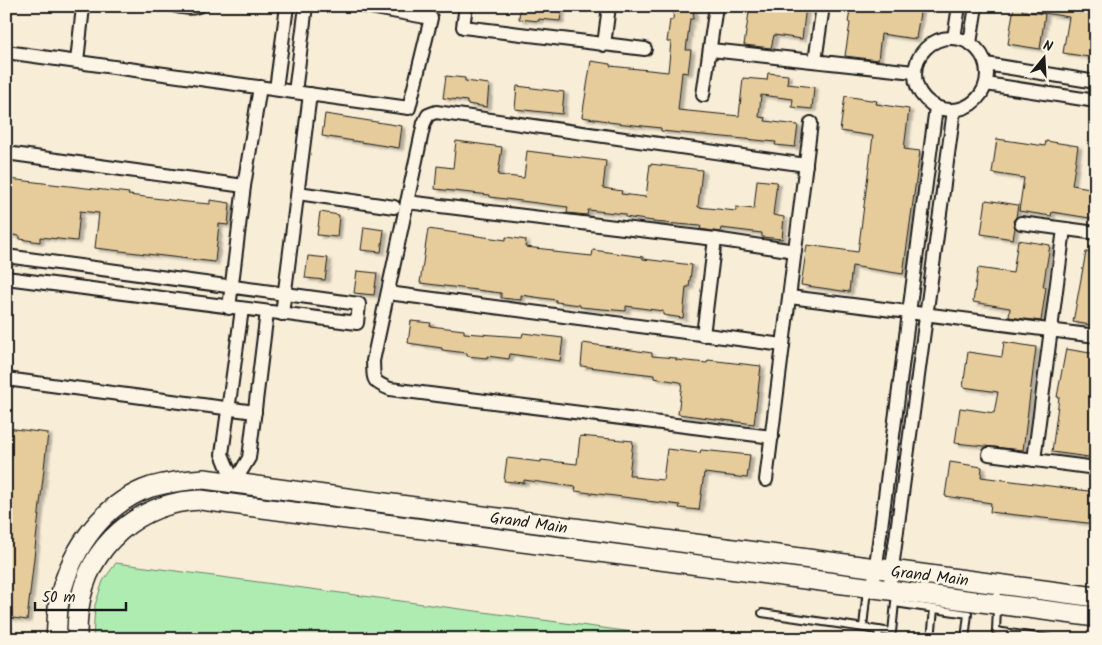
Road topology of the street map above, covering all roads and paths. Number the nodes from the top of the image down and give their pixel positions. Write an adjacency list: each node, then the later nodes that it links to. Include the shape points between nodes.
1 (164, 6): 2 (lane, via 187,12)
2 (204, 6)
3 (287, 6): 26 (street)
4 (306, 6): 27 (street)
5 (364, 6): 28 (street, via 431,18 409,108)
6 (466, 6): 15 (street, via 463,27)
7 (609, 6): 15 (street)
8 (716, 6): 17 (street)
9 (823, 6): 20 (street)
10 (959, 6): 13 (street)
11 (976, 6): 14 (street)
12 (83, 7): 19 (street)
13 (954, 38): 14 (street); 22 (street, via 943,38 925,48 918,57)
14 (970, 43): 21 (street, via 977,48)
15 (604, 45): 16 (street)
16 (645, 49)
17 (711, 50): 20 (street); 29 (street)
18 (6, 52): 19 (street)
19 (76, 61): 25 (street)
20 (815, 61): 22 (street)
21 (986, 64): 23 (street); 24 (street)
22 (914, 72): 31 (street, via 918,91)
23 (1096, 82)
24 (986, 84): 30 (street); 32 (street, via 974,102)
25 (260, 87): 26 (street); 36 (street)
26 (276, 89): 27 (street)
27 (295, 92): 28 (street)
28 (310, 94): 37 (street)
29 (703, 95)
30 (1096, 101)
31 (936, 107): 32 (street); 53 (street)
32 (954, 110): 55 (street)
33 (811, 123): 35 (street)
34 (6, 153): 36 (street)
35 (806, 165): 38 (street, via 436,112 428,115 424,123); 44 (street)
36 (244, 186): 47 (street)
37 (298, 193): 39 (street); 49 (street)
38 (407, 202): 43 (street); 48 (street)
39 (394, 207)
40 (1021, 223): 41 (street)
41 (1064, 229): 42 (street); 56 (street)
42 (1096, 233)
43 (715, 239): 44 (street); 57 (street)
44 (795, 251): 50 (street)
45 (6, 256): 47 (street)
46 (6, 278): 51 (street)
47 (232, 287): 49 (street); 51 (street)
48 (388, 293): 57 (street); 63 (street, via 373,361 374,379 390,389)
49 (285, 294): 54 (street); 54 (street, via 359,304 357,323)
50 (790, 297): 53 (street); 59 (street)
51 (235, 308): 52 (street); 61 (street)
52 (267, 312): 54 (street); 62 (street)
53 (910, 313): 55 (street); 70 (street)
54 (282, 314)
55 (927, 316): 56 (street); 71 (street)
56 (1051, 330): 58 (street); 65 (street)
57 (704, 335): 59 (street)
58 (1096, 336)
59 (783, 345): 63 (street)
60 (6, 379): 61 (street)
61 (229, 408): 62 (street); 68 (street, via 222,454)
62 (254, 412): 68 (street, via 249,458)
63 (772, 437): 67 (street)
64 (989, 454): 65 (street)
65 (1034, 460): 66 (street)
66 (1096, 468)
67 (766, 480)
68 (234, 483): 69 (street); 72 (street, Grand Main); 82 (street, Grand Main, via 204,479 176,481 129,497 111,510 96,525 72,562 58,608)
69 (231, 504): 74 (street, Grand Main); 83 (street, Grand Main, via 184,501 165,505 127,525 93,567 79,607)
70 (884, 504): 71 (street); 72 (street)
71 (901, 506): 72 (street)
72 (884, 569): 73 (street, Grand Main); 74 (street)
73 (998, 584): 75 (street, Grand Main); 76 (lane)
74 (884, 592): 76 (street, Grand Main); 77 (lane); 80 (lane); 81 (lane, via 892,632)
75 (1096, 597)
76 (997, 604): 79 (street, Grand Main); 87 (lane, via 996,632)
77 (934, 609): 85 (lane); 86 (lane, via 968,614)
78 (762, 613): 80 (lane)
79 (1096, 617)
80 (863, 628): 81 (lane)
81 (880, 630): 84 (lane)
82 (56, 639)
83 (77, 639)
84 (878, 639)
85 (931, 639)
86 (966, 639)
87 (1050, 639)

